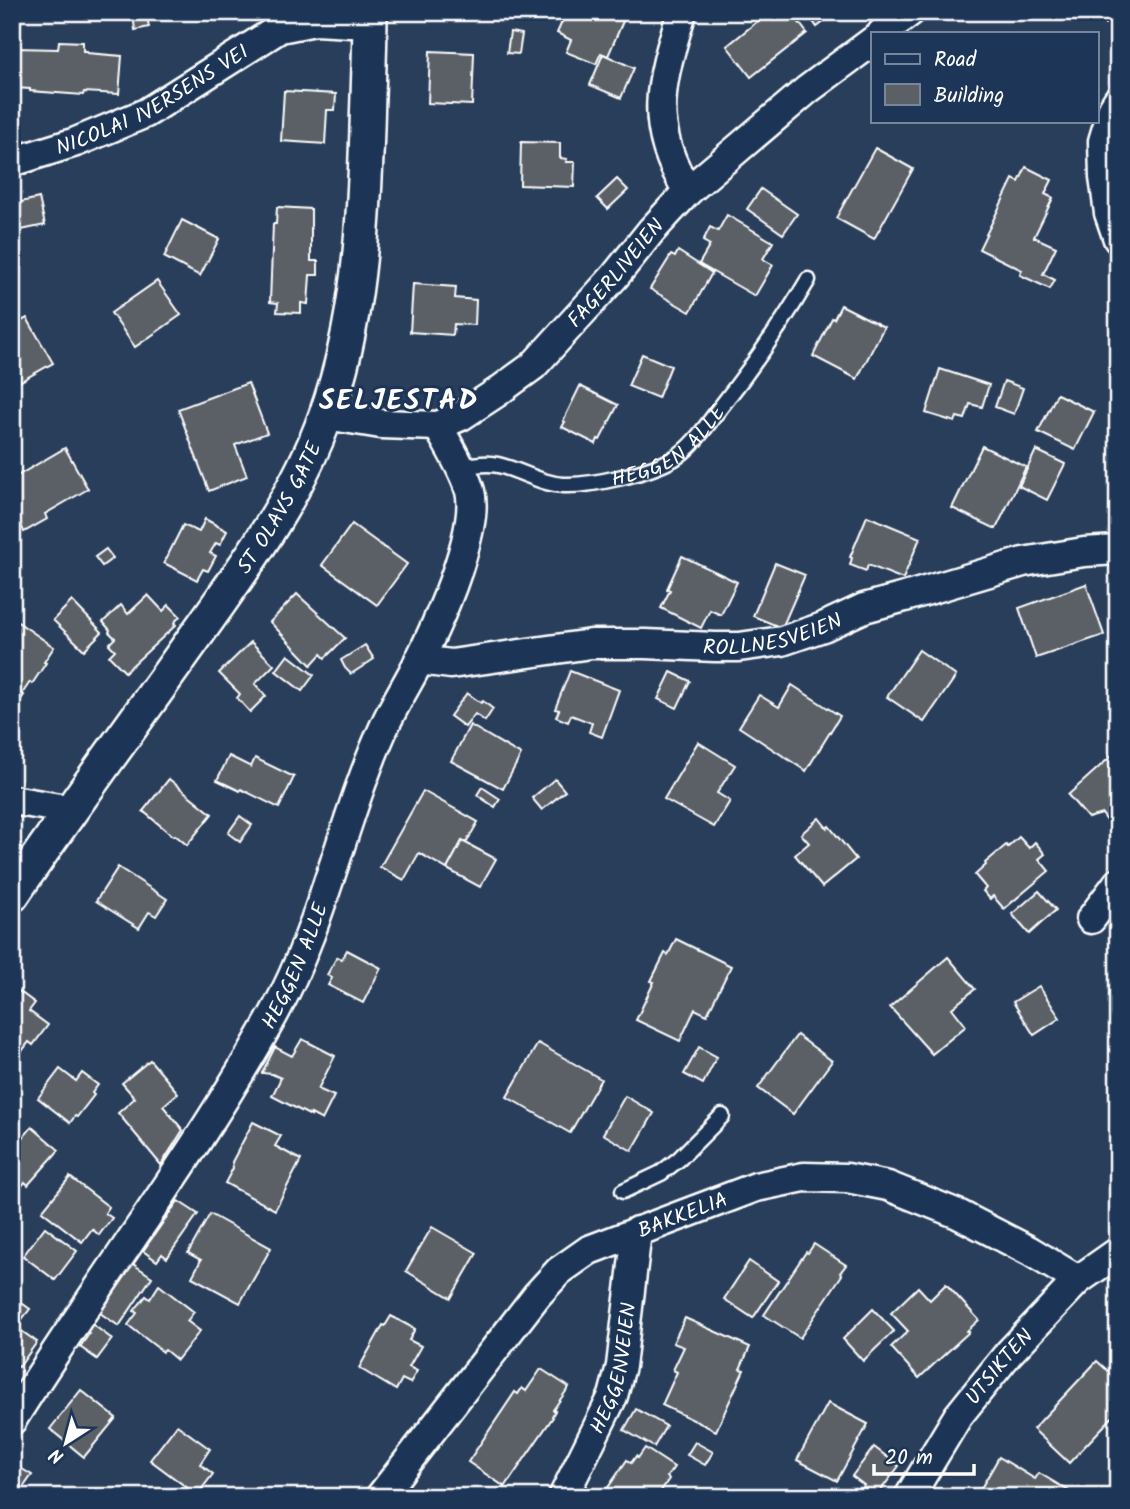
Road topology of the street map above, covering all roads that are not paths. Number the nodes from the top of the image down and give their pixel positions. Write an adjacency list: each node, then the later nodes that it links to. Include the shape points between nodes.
1 (682, 12): 9 (street, via 663,78 661,122 667,151)
2 (910, 12): 5 (street)
3 (370, 18): 4 (street, NICOLAI IVERSENS VEI); 12 (street, ST OLAVS GATE, via 360,256 353,311)
4 (270, 20): 8 (street, NICOLAI IVERSENS VEI, via 146,113)
5 (883, 32)
6 (871, 42): 9 (street, FAGERLIVEIEN)
7 (1118, 100): 10 (street, via 1103,141 1109,213)
8 (12, 162)
9 (688, 191): 13 (street, FAGERLIVEIEN, via 533,366 461,416)
10 (1118, 239)
11 (808, 280): 14 (lane, HEGGEN ALLE, via 746,375 698,436 673,458 612,480 577,485 546,482 496,464)
12 (326, 415): 13 (street, FAGERLIVEIEN, via 381,424); 18 (street, ST OLAVS GATE, via 293,489 248,563)
13 (438, 426): 14 (street, HEGGEN ALLE)
14 (461, 467): 16 (street, HEGGEN ALLE, via 471,494 471,523 459,570)
15 (1118, 550): 16 (street, ROLLNESVEIEN, via 1023,562 864,608 782,641 727,647 591,644 451,664)
16 (419, 660): 27 (street, HEGGEN ALLE, via 385,725 305,945 275,1012 163,1194)
17 (12, 800): 18 (street)
18 (71, 810): 20 (street, ST OLAVS GATE)
19 (1118, 883): 21 (street)
20 (12, 895)
21 (1091, 919)
22 (722, 1116): 23 (lane, via 661,1173)
23 (623, 1191)
24 (636, 1231): 26 (street, BAKKELIA, via 756,1186 804,1177 847,1178 888,1186 958,1214); 28 (street, BAKKELIA, via 589,1250 559,1272); 29 (street, HEGGENVEIEN, via 616,1386)
25 (1118, 1252): 26 (street)
26 (1078, 1280): 30 (street, UTSIKTEN, via 1008,1354 958,1416)
27 (12, 1420)
28 (380, 1497)
29 (563, 1497)
30 (909, 1497)

